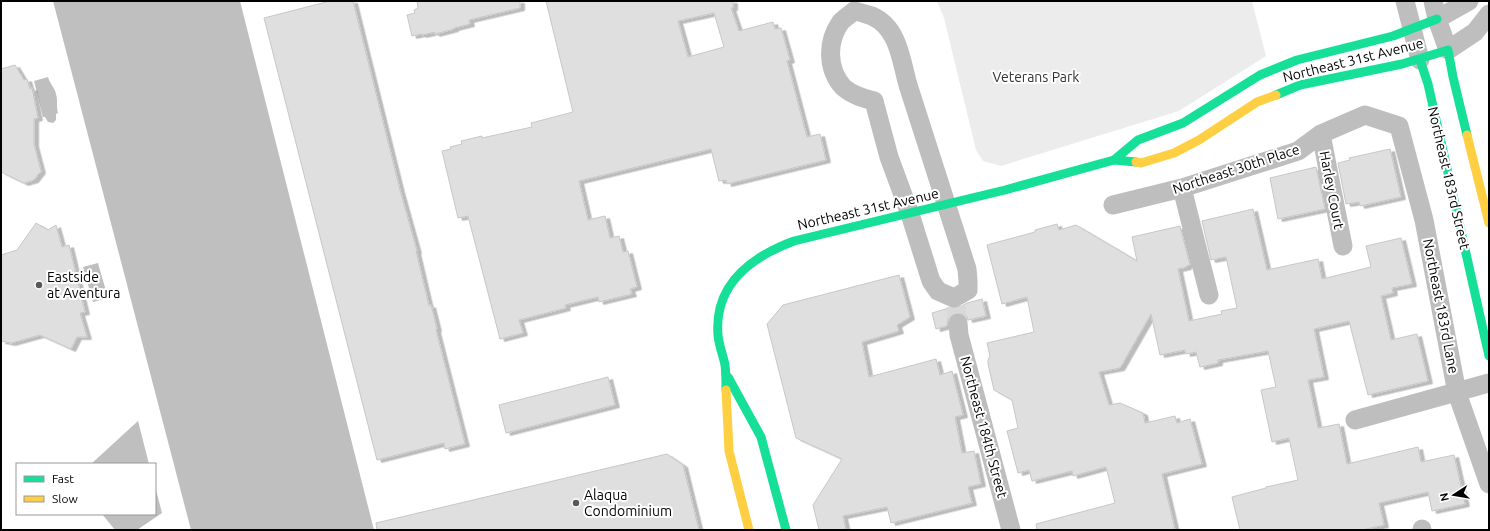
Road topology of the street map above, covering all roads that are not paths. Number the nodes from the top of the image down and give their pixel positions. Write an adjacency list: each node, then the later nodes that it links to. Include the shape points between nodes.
1 (1405, 1): 7 (street, Northeast 183rd Street)
2 (1433, 1): 6 (street, Northeast 183rd Street)
3 (1469, 1): 6 (street)
4 (853, 6): 14 (street, via 889,29 899,47 908,85); 16 (street, via 832,38 830,55 834,72 843,86 858,96 874,101 889,158)
5 (1489, 14): 8 (street, via 1475,32)
6 (1437, 19): 7 (street, Northeast 31st Avenue); 8 (street, Northeast 183rd Street)
7 (1413, 29): 9 (street, Northeast 183rd Street); 12 (street, Northeast 31st Avenue, via 1297,60 1260,76 1183,123 1138,140)
8 (1448, 50): 9 (street, Northeast 31st Avenue); 17 (street, Northeast 183rd Street)
9 (1420, 60): 12 (street, Northeast 31st Avenue, via 1300,85 1256,102 1199,140 1174,153 1141,163); 21 (street, Northeast 183rd Street, via 1428,84)
10 (1399, 126): 11 (street, Northeast 30th Place, via 1365,115); 24 (street, Northeast 183rd Lane, via 1424,220)
11 (1321, 134): 13 (street, Northeast 30th Place, via 1298,151); 18 (street, Harley Court)
12 (1114, 160): 14 (street, Northeast 31st Avenue)
13 (1182, 188): 15 (street, Northeast 30th Place); 19 (street)
14 (946, 205): 16 (street, Northeast 31st Avenue); 20 (street, via 967,269 968,290)
15 (1113, 205)
16 (910, 214): 20 (street, via 931,280); 22 (street, Northeast 31st Avenue, via 794,241 763,253 746,265 728,290 717,322)
17 (1489, 223)
18 (1343, 246)
19 (1209, 295)
20 (956, 309): 29 (street, Northeast 184th Street, via 959,335)
21 (1489, 356)
22 (726, 373): 27 (street, via 728,449); 28 (street, via 761,437)
23 (1489, 384): 24 (street)
24 (1458, 392): 25 (street); 26 (street, Northeast 183rd Lane)
25 (1354, 420)
26 (1489, 484)
27 (749, 530)
28 (786, 530)
29 (1011, 530)

